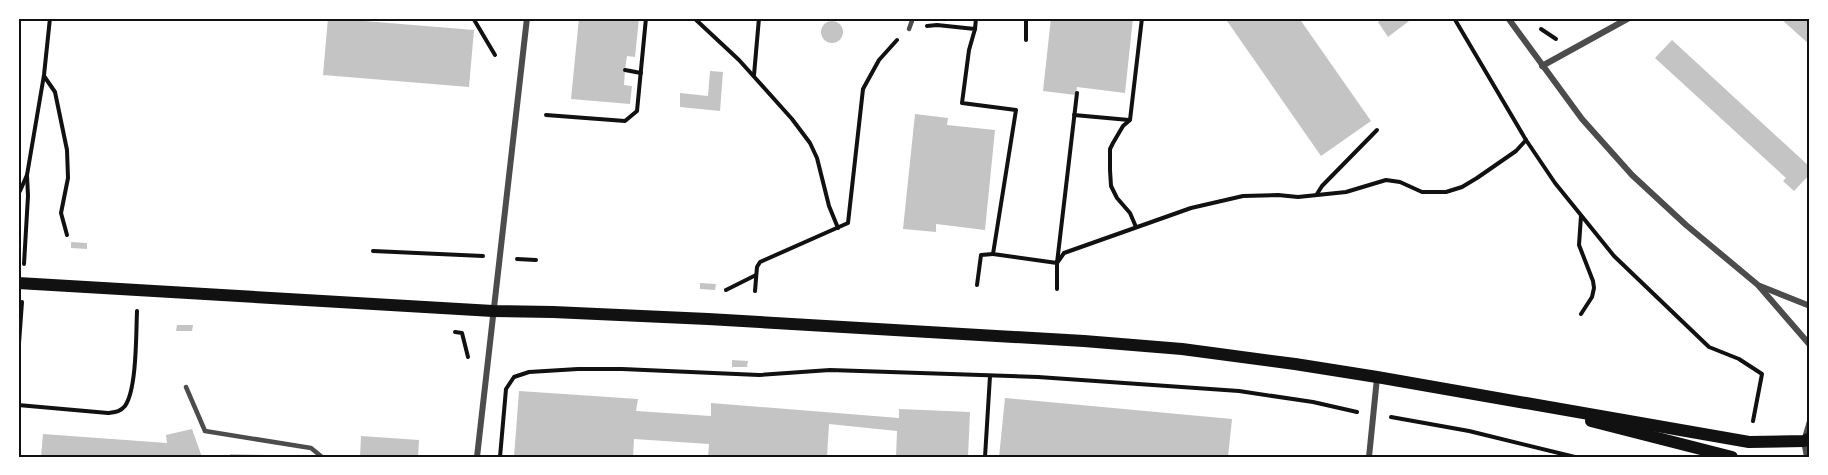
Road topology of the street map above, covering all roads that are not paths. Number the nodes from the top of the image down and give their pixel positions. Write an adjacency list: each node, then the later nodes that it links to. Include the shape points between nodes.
1 (527, 18): 10 (street)
2 (913, 18): 5 (lane)
3 (1508, 18): 6 (street)
4 (1629, 18): 6 (street)
5 (909, 29)
6 (1542, 66): 8 (street, via 1632,175)
7 (18, 283): 10 (main road)
8 (1758, 285): 9 (street); 11 (street)
9 (1810, 306)
10 (493, 311): 12 (main road, via 1084,341 1295,363); 18 (street)
11 (1810, 345)
12 (1377, 377): 14 (main road); 19 (street)
13 (186, 387): 17 (lane, via 205,431 311,448)
14 (1494, 396): 16 (main road, via 1749,442); 20 (main road)
15 (1810, 421): 16 (street)
16 (1807, 439): 21 (street)
17 (322, 457)
18 (477, 457)
19 (1369, 457)
20 (1732, 457)
21 (1807, 457)

